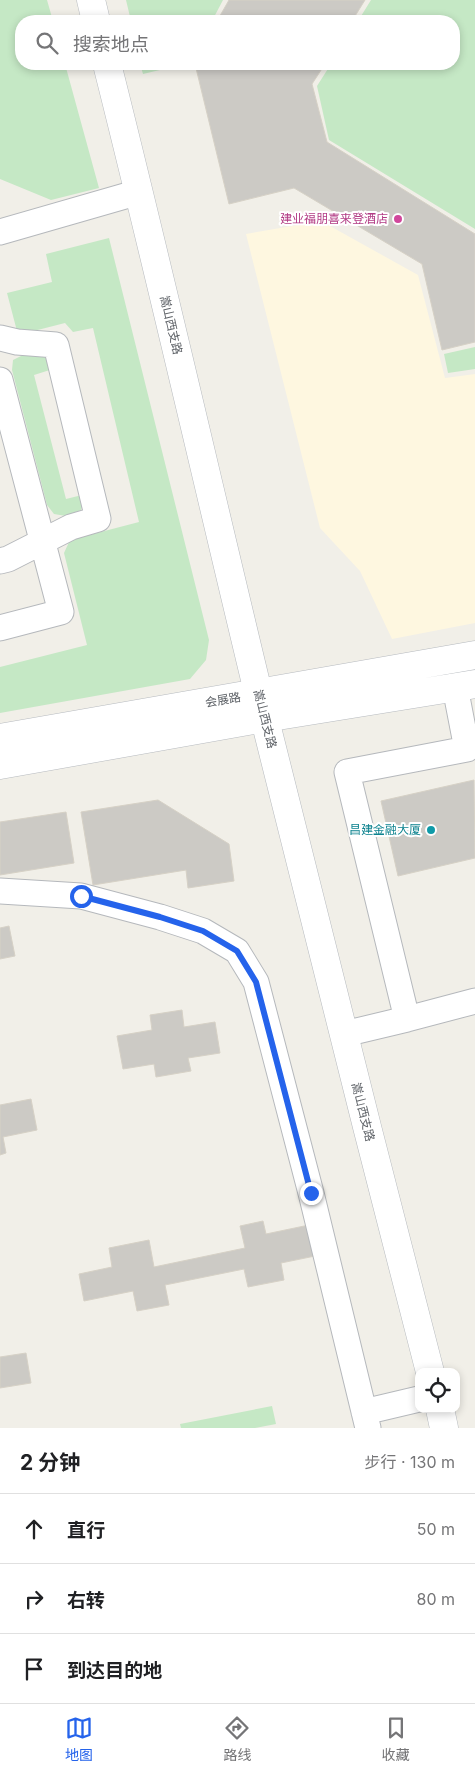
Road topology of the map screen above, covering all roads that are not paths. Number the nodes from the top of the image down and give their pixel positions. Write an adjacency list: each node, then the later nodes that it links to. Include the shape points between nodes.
1 (91, 0): 2 (main road)
2 (95, 15)
3 (108, 70): 4 (main road, 嵩山西支路)
4 (139, 192): 5 (street); 13 (main road, 嵩山西支路)
5 (0, 232)
6 (0, 338): 8 (street, via 56,345 98,519 71,526)
7 (0, 380): 8 (street)
8 (43, 541): 9 (street); 10 (street, via 61,612)
9 (0, 561)
10 (0, 628)
11 (475, 655): 13 (main road, 会展路)
12 (465, 686): 13 (main road, 会展路); 18 (street, via 467,749 347,772)
13 (262, 706): 14 (main road, 会展路); 15 (main road, 会展路); 19 (main road, 嵩山西支路)
14 (0, 738)
15 (0, 765)
16 (0, 891): 23 (street, via 81,896 203,931 237,951 256,982)
17 (475, 1001): 18 (street)
18 (407, 1019): 19 (street)
19 (344, 1034): 20 (main road, 嵩山西支路)
20 (429, 1368)
21 (415, 1401): 23 (street)
22 (441, 1413): 24 (main road)
23 (366, 1420)
24 (444, 1428)

